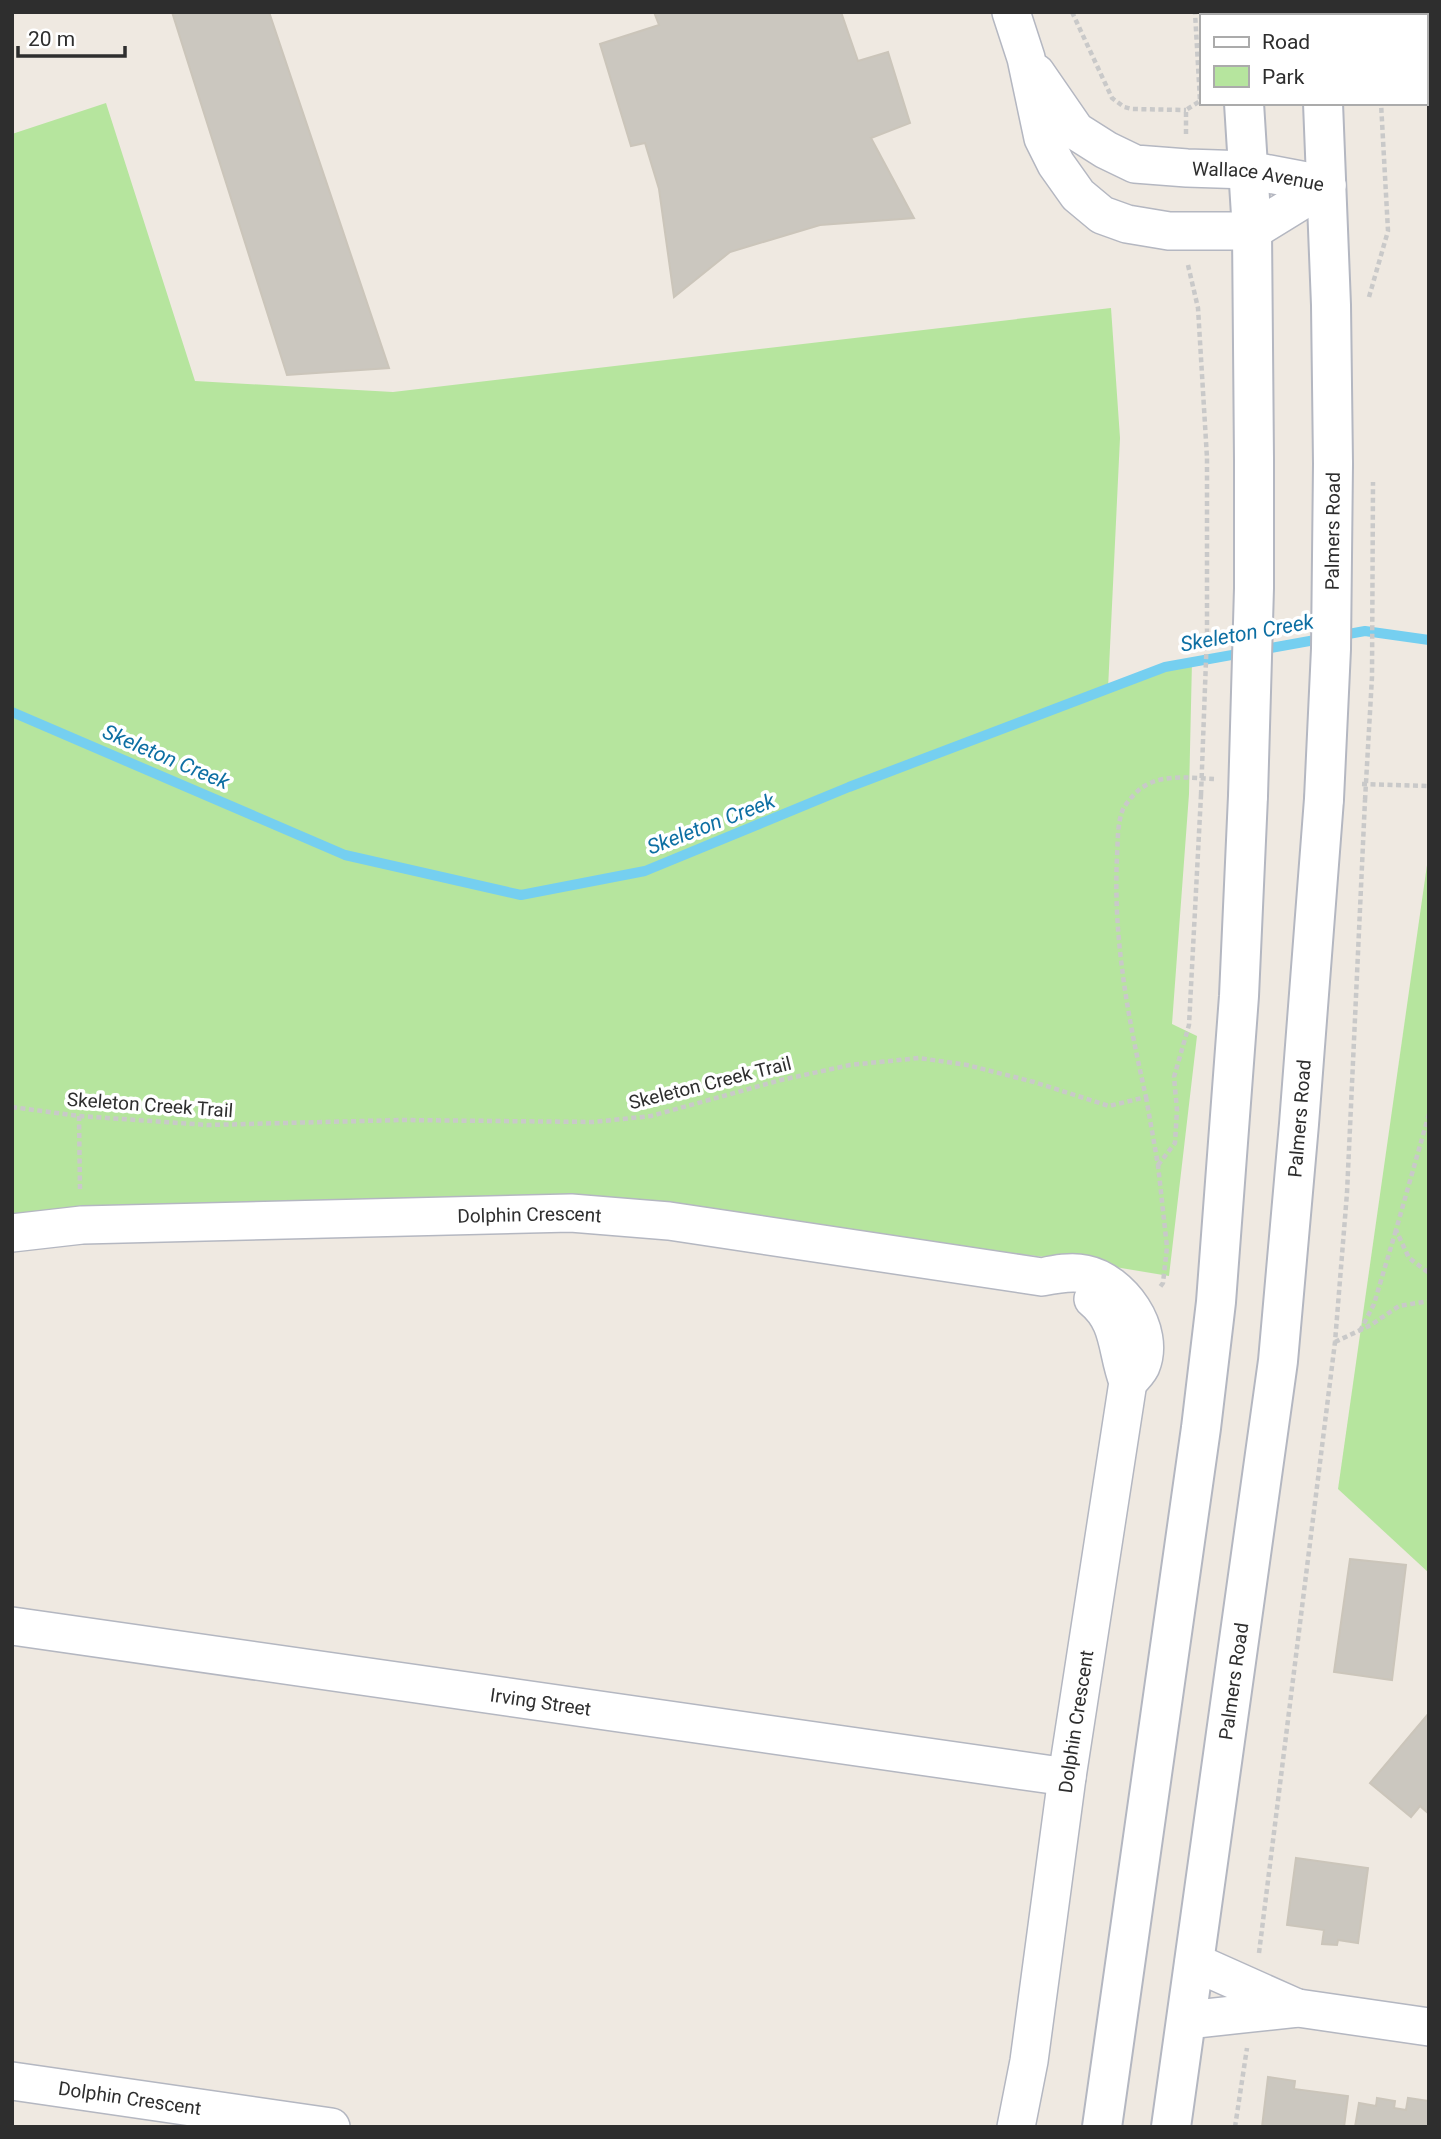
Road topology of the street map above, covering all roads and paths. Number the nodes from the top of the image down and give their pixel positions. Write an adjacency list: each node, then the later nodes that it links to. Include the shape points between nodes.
1 (1011, 12): 3 (street, Wallace Avenue)
2 (1072, 12): 7 (path, via 1112,98 1132,109)
3 (1026, 58): 8 (street, Wallace Avenue, via 1076,131 1106,150 1135,164); 10 (street, Wallace Avenue, via 1043,138 1078,195 1102,215 1169,231)
4 (1244, 105): 8 (main road)
5 (1323, 105): 9 (main road, Palmers Road)
6 (1381, 105): 11 (path, via 1388,231)
7 (1186, 110)
8 (1248, 170): 9 (street, Wallace Avenue); 10 (main road)
9 (1327, 185): 10 (street, Wallace Avenue); 30 (main road, Palmers Road, bridge, via 1333,464 1324,799 1278,1361)
10 (1252, 231): 39 (main road, bridge, via 1254,588 1248,796 1238,1010 1215,1314)
11 (1369, 299)
12 (1207, 458): 18 (path, bridge, via 1207,633 1189,1025 1174,1077 1175,1143)
13 (1365, 800): 26 (path, via 1347,1194)
14 (1118, 839): 15 (path, via 1121,966)
15 (1146, 1097): 16 (path, Skeleton Creek Trail, via 1109,1106 1034,1082 919,1058 850,1065 651,1116 593,1122 208,1125); 18 (path)
16 (12, 1107)
17 (1429, 1114): 19 (path)
18 (1158, 1165): 24 (path, via 1167,1247 1163,1283)
19 (1396, 1230): 21 (path, via 1409,1258); 25 (path, via 1374,1304)
20 (12, 1233): 22 (street, Dolphin Crescent, via 82,1225 570,1213 669,1221)
21 (1429, 1273)
22 (1042, 1277): 24 (street, Dolphin Crescent, via 1073,1273 1099,1278 1120,1292); 27 (street, Dolphin Crescent, via 1102,1306 1114,1325)
23 (1429, 1301): 25 (path, via 1399,1306)
24 (1133, 1311): 27 (street, Dolphin Crescent, via 1144,1351 1142,1364)
25 (1360, 1331): 26 (path)
26 (1335, 1342): 31 (path)
27 (1128, 1382): 29 (street, Dolphin Crescent)
28 (12, 1626): 29 (street, Irving Street)
29 (1067, 1777): 34 (street, Dolphin Crescent)
30 (1194, 1962): 31 (street); 32 (main road, Palmers Road)
31 (1252, 2002): 32 (street); 33 (street); 41 (path)
32 (1187, 2020): 40 (main road, Palmers Road)
33 (1429, 2027)
34 (1029, 2062): 37 (street, Dolphin Crescent); 38 (street, Dolphin Crescent)
35 (12, 2081): 36 (street, Dolphin Crescent)
36 (331, 2127)
37 (1016, 2127)
38 (1037, 2127)
39 (1102, 2127)
40 (1171, 2127)
41 (1235, 2127)

